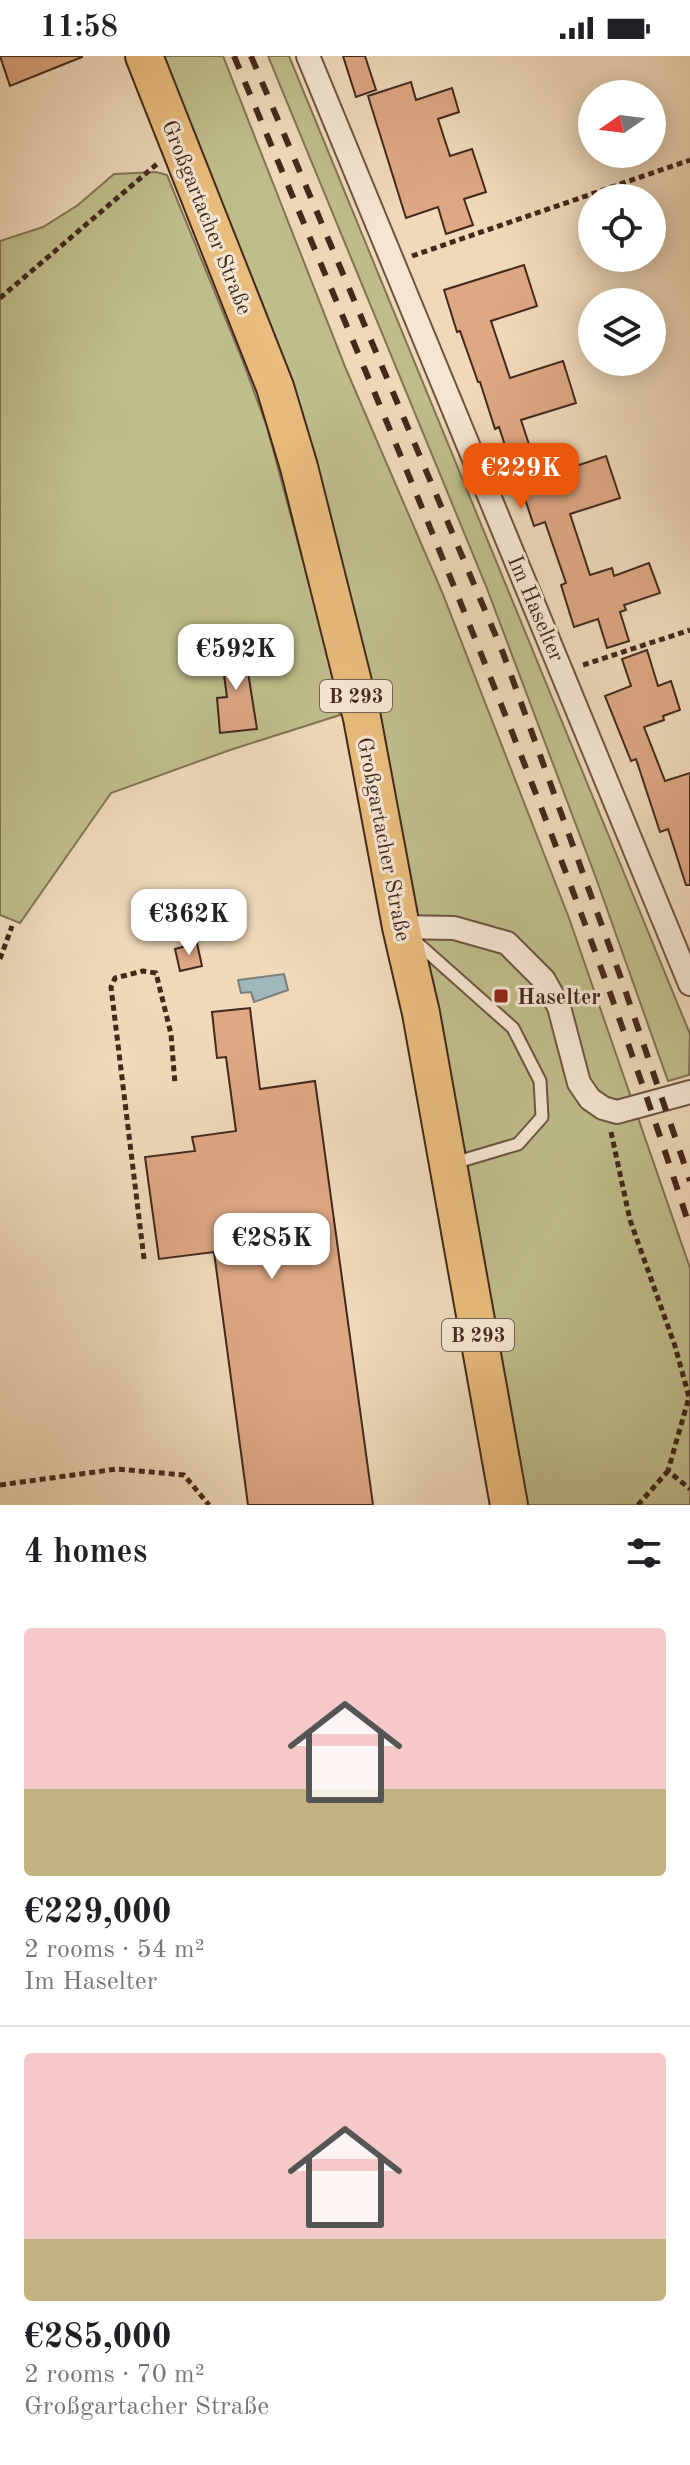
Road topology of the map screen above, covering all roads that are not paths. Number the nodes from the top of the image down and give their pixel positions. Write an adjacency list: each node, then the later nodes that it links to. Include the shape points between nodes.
1 (144, 56): 3 (main road, Großgartacher Straße / B 293, via 275,387 299,467 362,718)
2 (308, 56): 4 (street, Im Haselter)
3 (401, 927): 5 (street, via 454,928 507,943 544,980 559,1007 579,1083 603,1108 617,1112); 6 (main road, Großgartacher Straße / B 293); 6 (lane, via 513,1028 540,1081 542,1117 518,1144)
4 (690, 984)
5 (690, 1092)
6 (446, 1165): 7 (main road, Großgartacher Straße / B 293)
7 (509, 1505)

